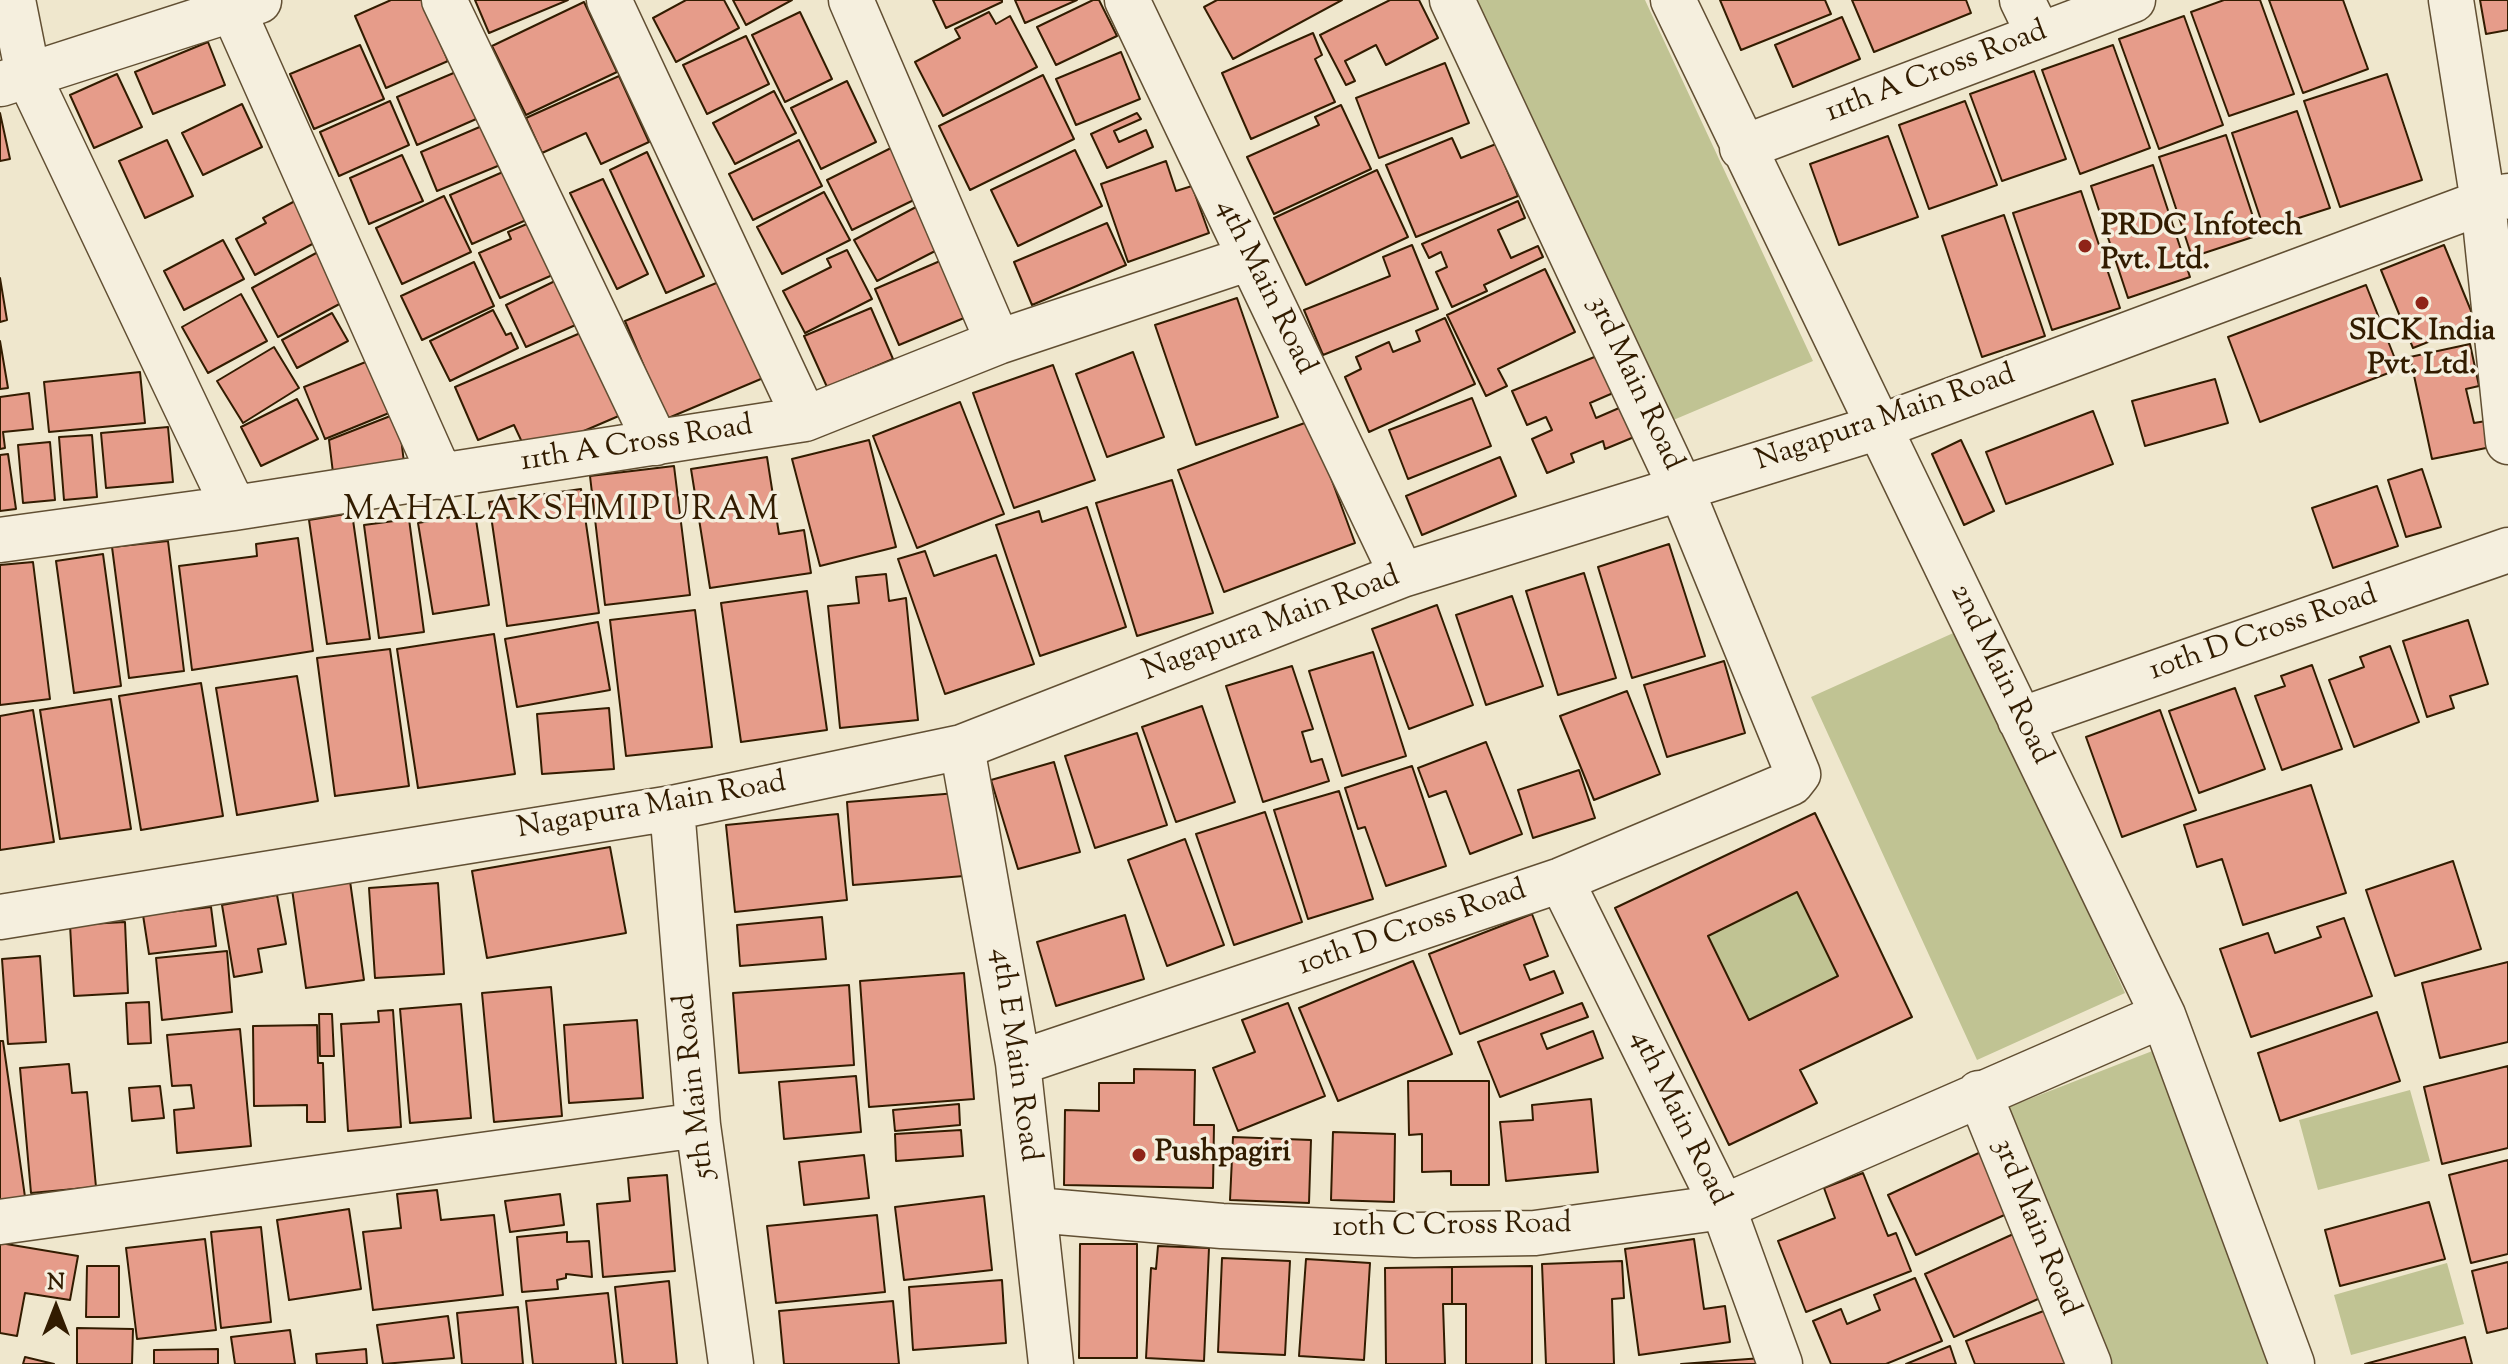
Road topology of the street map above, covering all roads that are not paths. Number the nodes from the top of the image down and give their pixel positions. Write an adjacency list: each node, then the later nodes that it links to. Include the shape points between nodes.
1 (13, 0): 12 (street)
2 (444, 0): 20 (street)
3 (609, 0): 17 (street)
4 (851, 0): 16 (street)
5 (1127, 0): 15 (street, 4th Main Road)
6 (1452, 0): 22 (street, 3rd Main Road)
7 (1673, 0): 13 (street, 2nd Main Road)
8 (2133, 0): 11 (street, 11th A Cross Road)
9 (2451, 0): 14 (street)
10 (247, 5): 12 (street); 21 (street)
11 (2031, 17): 13 (street, 11th A Cross Road)
12 (14, 80): 23 (street)
13 (1742, 148): 18 (street, 2nd Main Road)
14 (2495, 199): 18 (street, Nagapura Main Road); 19 (street)
15 (1250, 258): 16 (street, 11th A Cross Road); 26 (street, 4th Main Road)
16 (998, 342): 17 (street, 11th A Cross Road)
17 (805, 419): 20 (street, 11th A Cross Road)
18 (1879, 427): 22 (street, Nagapura Main Road); 27 (street, 2nd Main Road)
19 (2508, 442)
20 (656, 443): 21 (street, 11th A Cross Road)
21 (441, 477): 23 (street, 11th A Cross Road)
22 (1680, 486): 26 (street, Nagapura Main Road); 29 (street, 3rd Main Road)
23 (234, 508): 24 (street, 11th A Cross Road)
24 (0, 540)
25 (2508, 550): 27 (street, 10th D Cross Road)
26 (1402, 575): 28 (street, Nagapura Main Road)
27 (2020, 720): 33 (street, 2nd Main Road)
28 (962, 747): 30 (street, Nagapura Main Road); 34 (street, 4th E Main Road)
29 (1798, 774): 31 (street, 10th D Cross Road, via 1791,783)
30 (672, 808): 32 (street, Nagapura Main Road); 36 (street, 5th Main Road)
31 (1561, 880): 34 (street, 10th D Cross Road); 37 (street, 4th Main Road)
32 (0, 917)
33 (2163, 1015): 35 (street, 10th C Cross Road); 44 (street, 2nd Main Road)
34 (1018, 1063): 38 (street, 4th E Main Road)
35 (1979, 1093): 37 (street, 10th C Cross Road); 43 (street, 3rd Main Road)
36 (698, 1125): 39 (street); 40 (street, 5th Main Road)
37 (1723, 1207): 38 (street, 10th C Cross Road, via 1535,1233 1415,1235); 42 (street, 4th Main Road)
38 (1035, 1210): 41 (street, 4th E Main Road)
39 (0, 1222)
40 (731, 1364)
41 (1051, 1364)
42 (1780, 1364)
43 (2089, 1364)
44 (2292, 1364)

